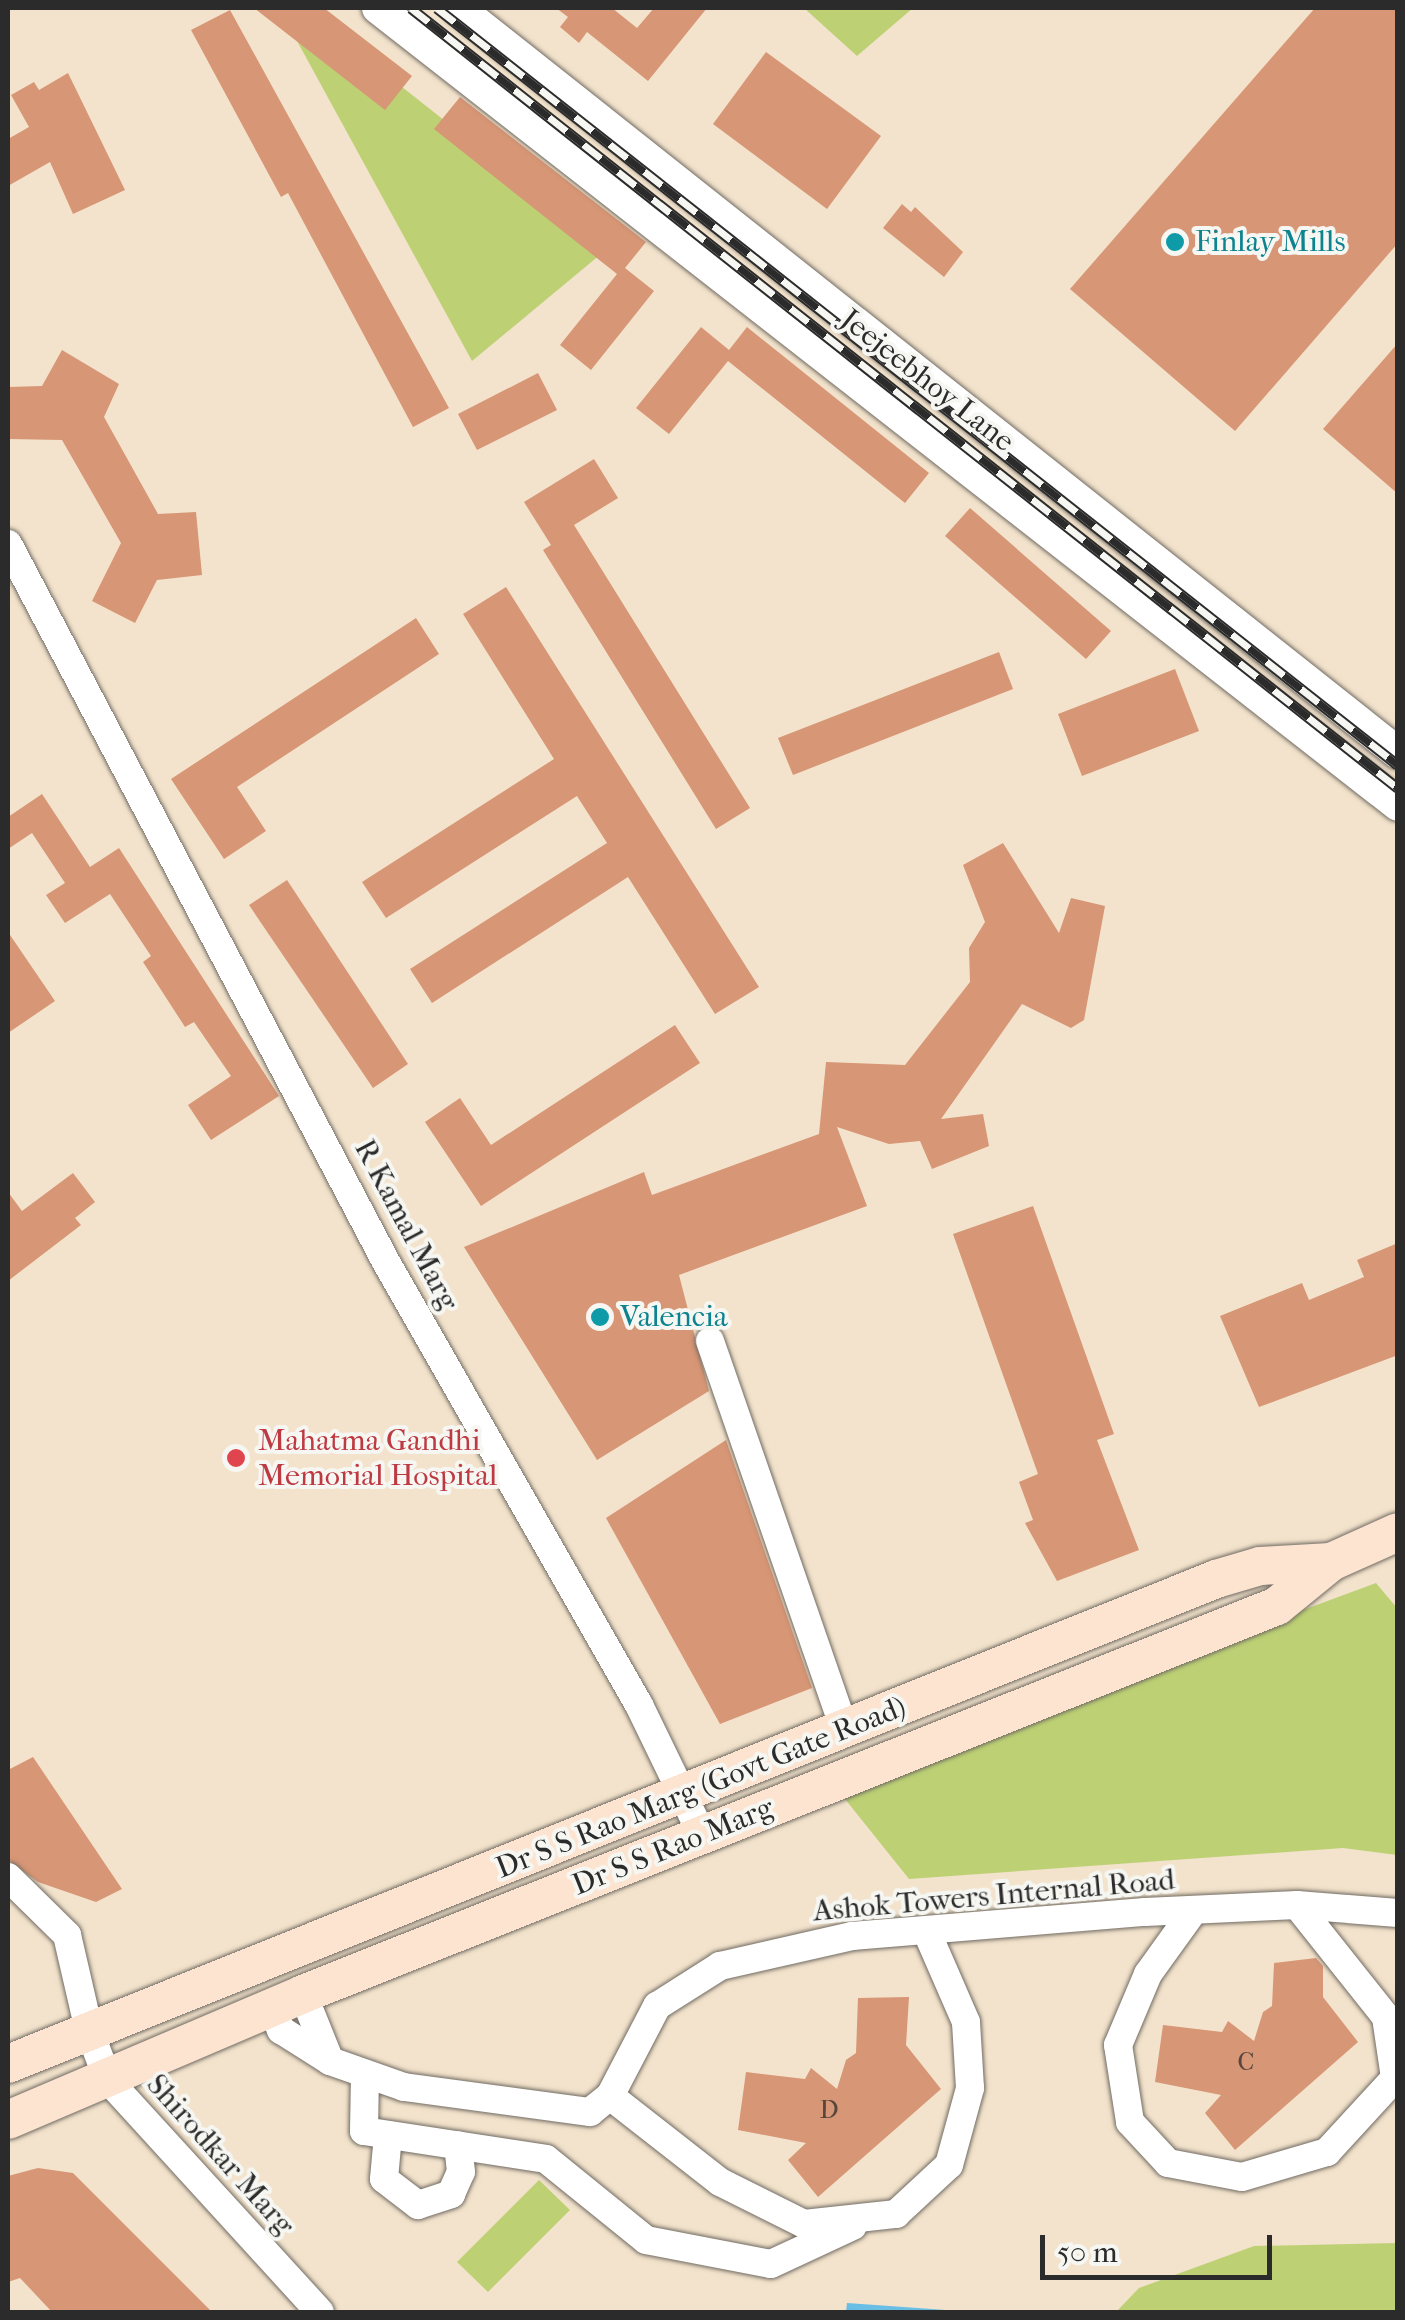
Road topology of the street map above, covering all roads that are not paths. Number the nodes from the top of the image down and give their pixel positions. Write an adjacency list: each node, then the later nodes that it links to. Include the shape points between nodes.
1 (378, 8): 3 (street)
2 (466, 14): 3 (street); 4 (street, Jeejeebhoy Lane)
3 (444, 58): 6 (street)
4 (1100, 518): 6 (street); 7 (street, Jeejeebhoy Lane)
5 (8, 544): 13 (street, R Kamal Marg, via 386,1262 640,1705)
6 (1072, 551): 8 (street)
7 (1398, 753)
8 (1398, 805)
9 (710, 1341): 12 (street)
10 (1398, 1532): 11 (main road, Dr S S Rao Marg (Govt Gate Road))
11 (1331, 1562): 12 (main road, Dr S S Rao Marg (Govt Gate Road), via 1260,1566 1216,1579); 14 (main road, Dr S S Rao Marg, via 1276,1606)
12 (845, 1730): 13 (main road, Dr S S Rao Marg (Govt Gate Road))
13 (682, 1795): 14 (street, R Kamal Marg); 21 (main road, Dr S S Rao Marg (Govt Gate Road))
14 (702, 1835): 20 (main road, Dr S S Rao Marg)
15 (8, 1877): 21 (street, Shirodkar Marg, via 67,1935)
16 (1297, 1905): 17 (street, Ashok Towers Internal Road); 17 (street, via 1386,2017 1396,2078 1326,2152 1242,2177 1168,2163 1130,2122 1118,2045 1148,1974); 18 (street, Ashok Towers Internal Road)
17 (1194, 1910): 19 (street, Ashok Towers Internal Road)
18 (1398, 1913)
19 (926, 1930): 25 (street, Ashok Towers Internal Road, via 852,1936 720,1966 657,2006); 29 (street, via 966,2022 970,2088 949,2165 896,2214)
20 (287, 2001): 23 (street, via 330,2062); 24 (main road, Dr S S Rao Marg)
21 (88, 2030): 22 (main road, Dr S S Rao Marg (Govt Gate Road)); 24 (street, Shirodkar Marg)
22 (8, 2064)
23 (365, 2074): 25 (street, via 404,2088 590,2112); 27 (street, via 364,2131)
24 (108, 2080): 26 (main road, Dr S S Rao Marg); 30 (street, Shirodkar Marg)
25 (610, 2096): 29 (street, via 720,2182 804,2224)
26 (8, 2120)
27 (388, 2134): 28 (street); 28 (street, via 384,2179 418,2205 451,2194 461,2172)
28 (458, 2145): 29 (street, via 546,2159 646,2240 771,2264)
29 (877, 2216)
30 (320, 2312)

